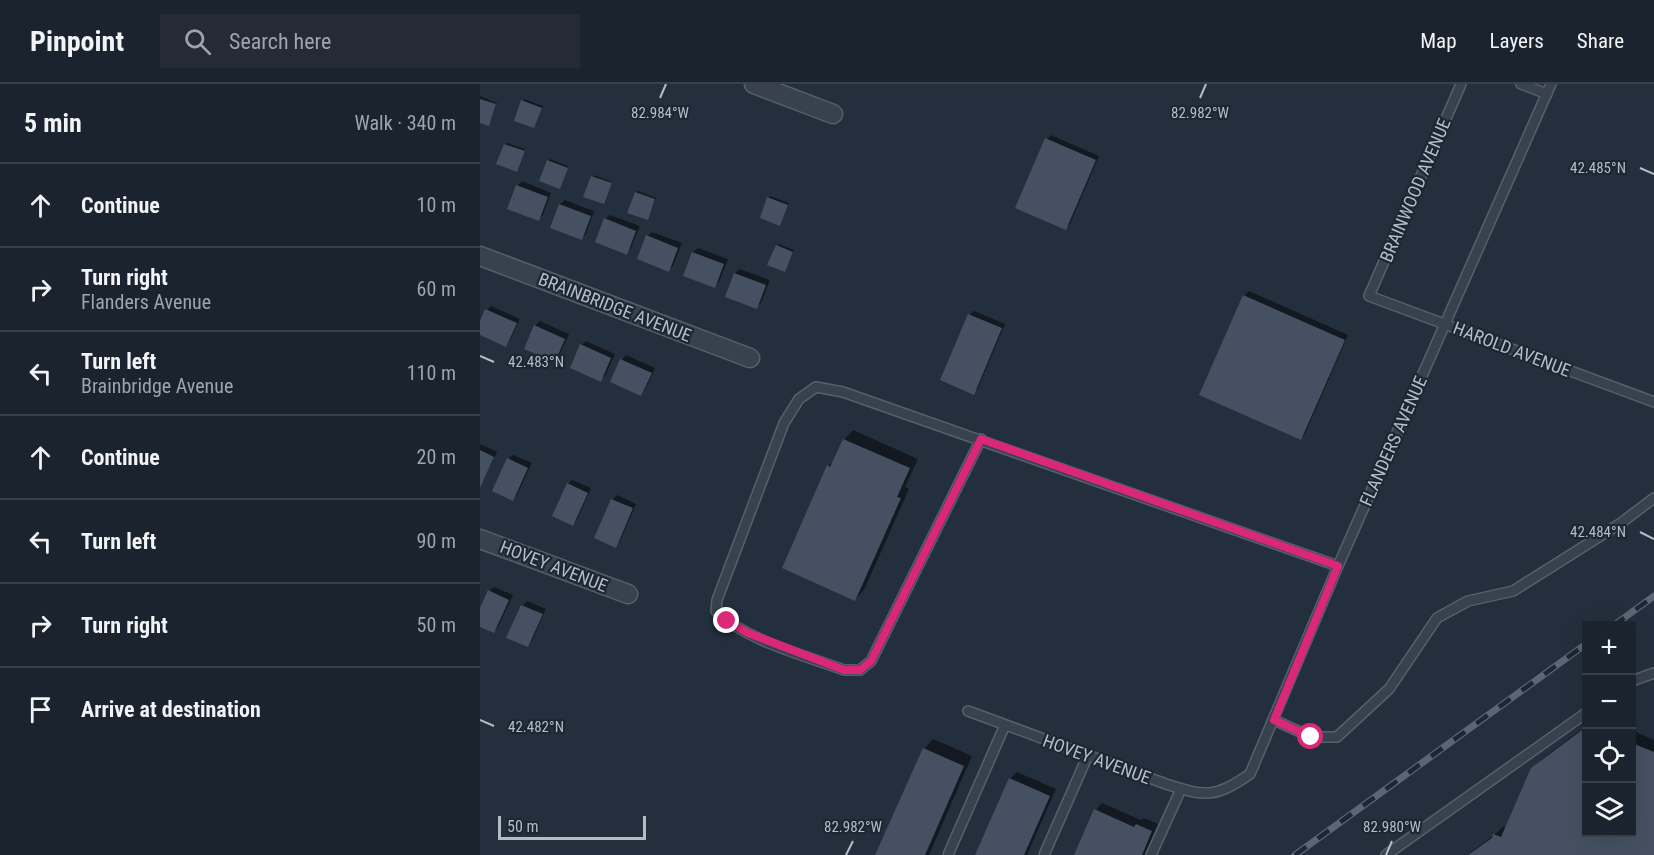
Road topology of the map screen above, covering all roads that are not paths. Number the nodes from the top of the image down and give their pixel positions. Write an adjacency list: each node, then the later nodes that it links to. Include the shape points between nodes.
1 (754, 84): 6 (street)
2 (1461, 84): 8 (lane, BRAINWOOD AVENUE)
3 (1521, 84): 5 (lane)
4 (1551, 84): 5 (lane, FLANDERS AVENUE)
5 (1547, 94): 9 (lane, FLANDERS AVENUE)
6 (833, 114)
7 (480, 256): 10 (street, BRAINBRIDGE AVENUE)
8 (1369, 296): 9 (lane, HAROLD AVENUE)
9 (1445, 324): 11 (lane, HAROLD AVENUE); 15 (lane, FLANDERS AVENUE)
10 (750, 358)
11 (1654, 402)
12 (981, 439): 12 (lane, via 843,392 816,387 799,399 784,423 716,611 748,633 844,670 860,670 871,661); 15 (lane)
13 (1654, 498): 21 (lane, via 1513,591 1468,602 1437,618 1389,689 1337,737 1311,737)
14 (480, 539): 16 (street, HOVEY AVENUE)
15 (1338, 566): 21 (lane, FLANDERS AVENUE)
16 (628, 594)
17 (1654, 673): 18 (lane)
18 (1636, 680)
19 (968, 711): 22 (lane, HOVEY AVENUE)
20 (1582, 716): 29 (lane)
21 (1274, 720): 25 (lane, FLANDERS AVENUE, via 1250,774)
22 (1005, 725): 23 (lane, HOVEY AVENUE); 26 (lane)
23 (1088, 756): 24 (lane, HOVEY AVENUE); 27 (lane)
24 (1181, 789): 25 (lane, HOVEY AVENUE, via 1198,794); 28 (lane)
25 (1227, 790)
26 (948, 855)
27 (1044, 855)
28 (1151, 855)
29 (1386, 855)

